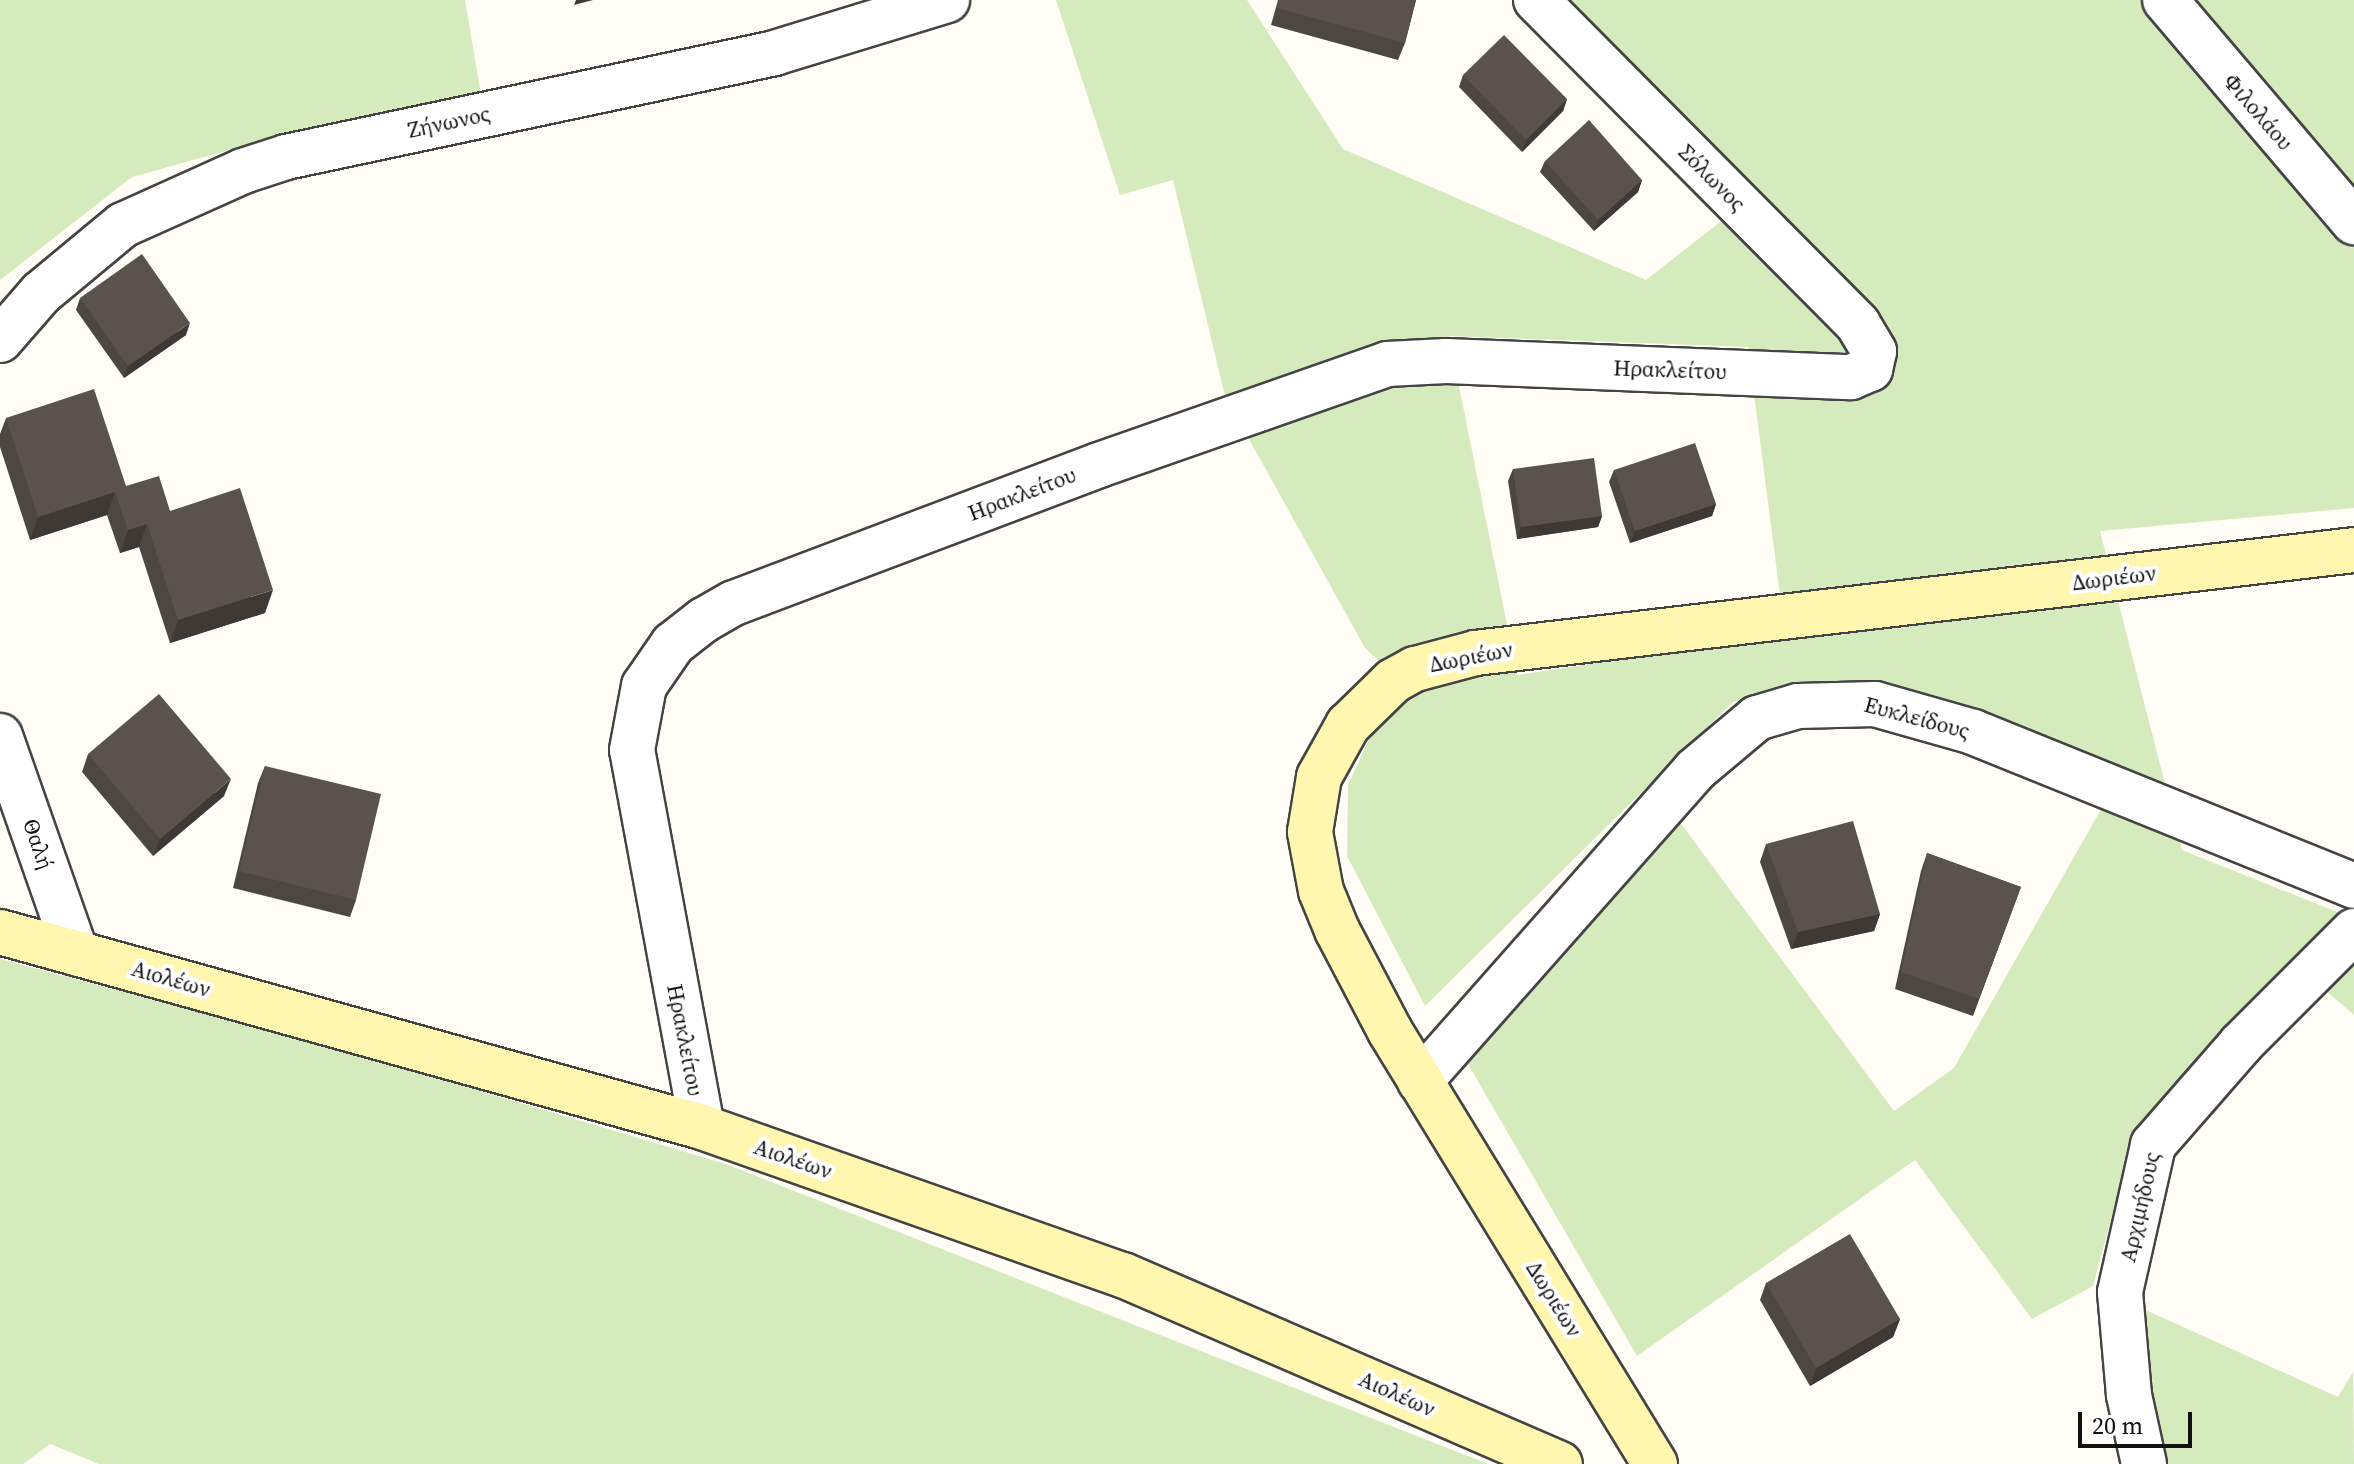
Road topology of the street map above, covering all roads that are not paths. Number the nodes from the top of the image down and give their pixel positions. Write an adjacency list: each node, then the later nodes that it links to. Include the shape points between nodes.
1 (947, 0): 5 (street, Ζήνωνος, via 774,53 286,157 243,171 123,225 41,293)
2 (1536, 0): 6 (street, Σόλωνος, via 1858,324 1871,344)
3 (2165, 0): 4 (street, Φιλολάου)
4 (2354, 222)
5 (0, 340)
6 (1874, 363): 14 (street, Ηρακλείτου, via 1851,377 1446,361 1387,364 1084,471 734,603 704,620 673,644 644,686 632,750)
7 (2354, 550): 13 (street, Δωριέων, via 1475,653 1415,669 1393,681 1370,700 1332,748 1319,777 1310,832 1321,891 1337,930)
8 (0, 736): 12 (street, Θαλή)
9 (2354, 886): 13 (street, Ευκλείδους, via 1973,732 1875,704 1798,706 1757,718 1695,770)
10 (2354, 931): 17 (street, Αρχιμήδους, via 2241,1044 2153,1145 2120,1292 2129,1395)
11 (0, 932): 12 (street, Αιολέων)
12 (76, 953): 14 (street, Αιολέων)
13 (1420, 1081): 16 (street, Δωριέων)
14 (702, 1127): 15 (street, Αιολέων, via 1123,1275)
15 (1560, 1464)
16 (1655, 1464)
17 (2144, 1464)

